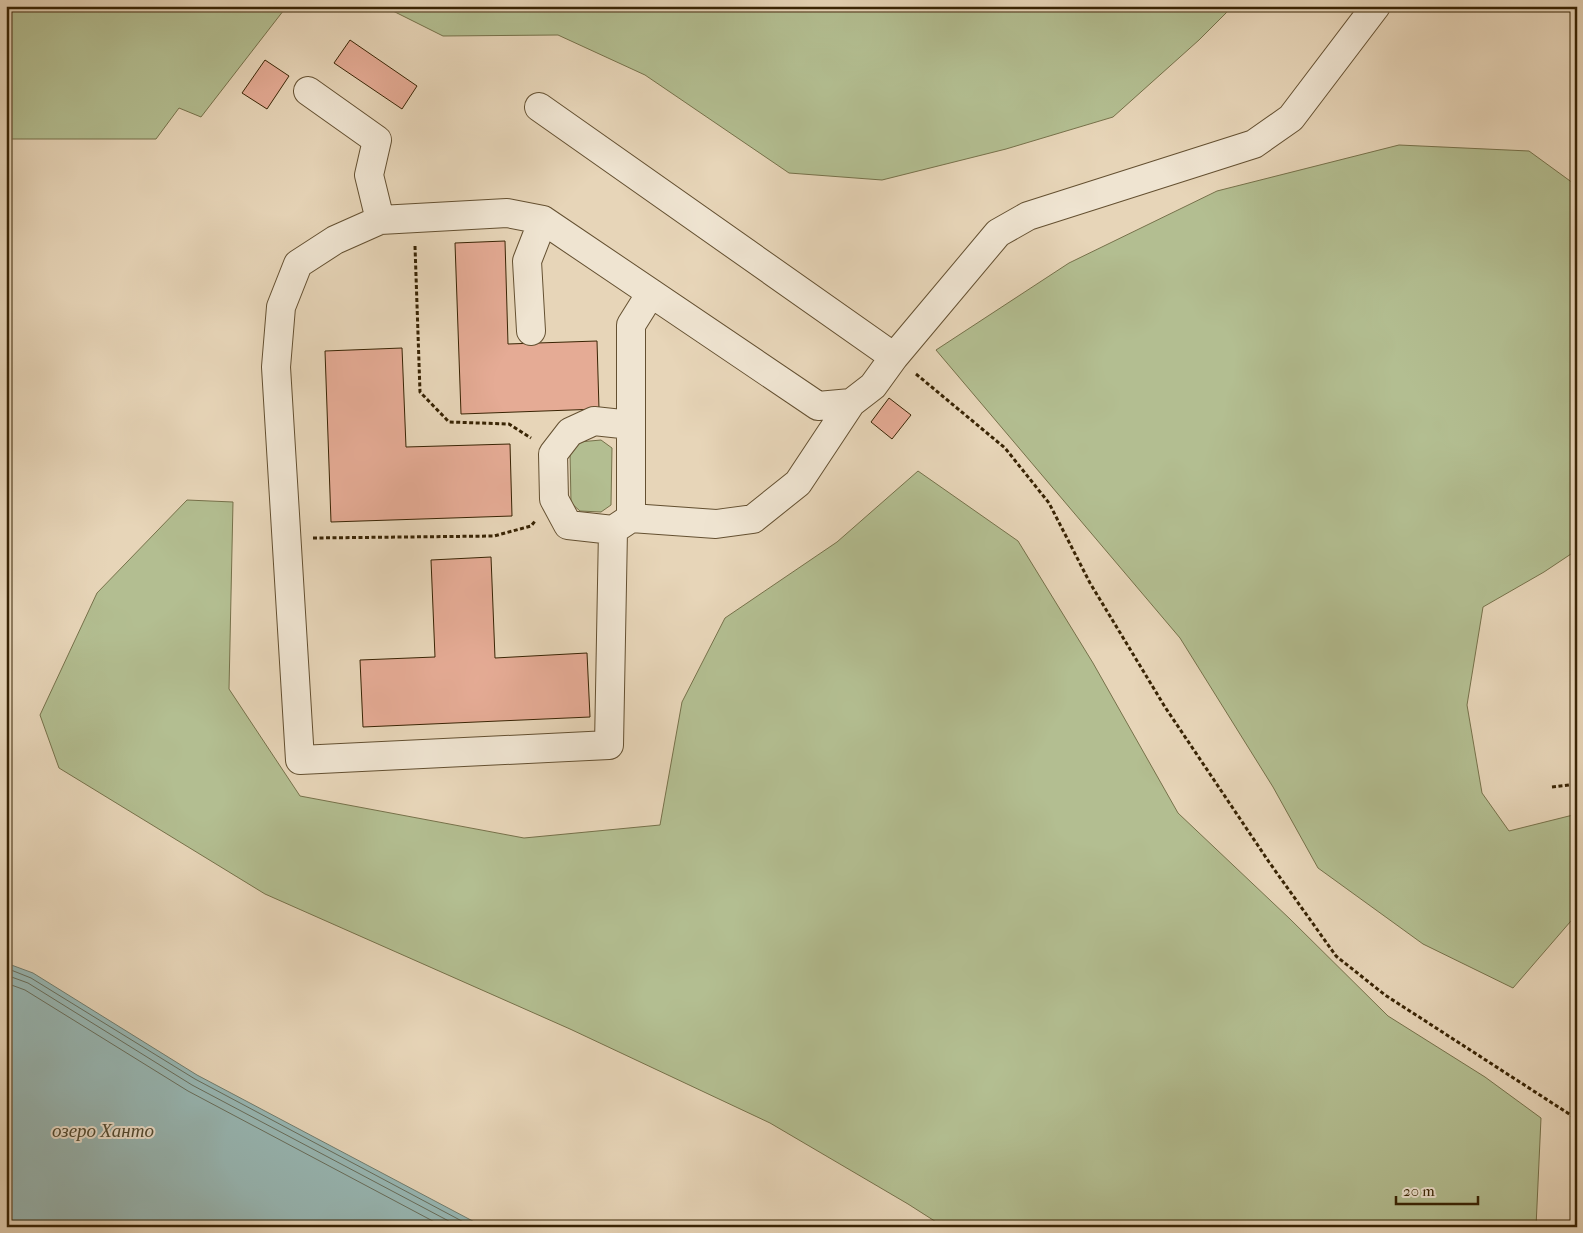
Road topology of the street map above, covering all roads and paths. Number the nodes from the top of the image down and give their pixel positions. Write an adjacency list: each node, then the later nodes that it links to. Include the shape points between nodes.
1 (1376, 6): 9 (lane, via 1291,118 1254,144 1028,216 998,233)
2 (308, 91): 5 (lane, via 376,140 369,175)
3 (539, 107): 9 (lane)
4 (414, 218): 5 (lane); 6 (lane, via 507,213); 12 (path, via 420,392 449,422 509,424)
5 (380, 220): 15 (lane, via 336,240 298,264 281,307 276,367)
6 (543, 220): 7 (lane); 8 (lane, via 527,261)
7 (651, 293): 10 (lane, via 818,406); 11 (lane, via 631,325)
8 (531, 331)
9 (894, 357): 10 (lane, via 873,386); 18 (path, via 1005,448 1049,503 1090,582 1165,708 1336,956 1385,996)
10 (851, 403): 14 (lane, via 798,483 753,519 716,524)
11 (631, 425): 12 (lane, via 594,421 570,432); 14 (lane)
12 (553, 454): 13 (lane)
13 (554, 499): 14 (lane, via 568,525); 15 (path, via 531,526 494,536)
14 (622, 524): 15 (lane, via 609,745 300,760)
15 (286, 538)
16 (1577, 784): 17 (path)
17 (1552, 787)
18 (1577, 1119)

